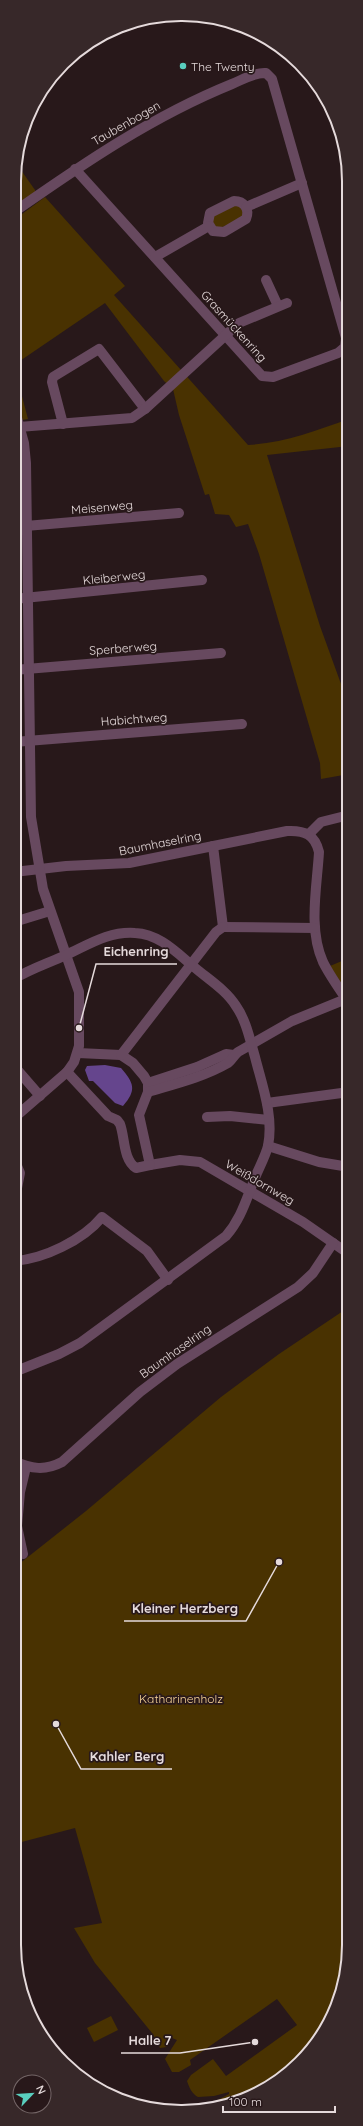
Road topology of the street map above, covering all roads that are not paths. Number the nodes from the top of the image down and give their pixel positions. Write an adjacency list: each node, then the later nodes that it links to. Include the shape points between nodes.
1 (259, 74): 2 (street, Taubenbogen, via 222,88 170,113); 3 (street, Grasmückenring, via 266,73 272,79)
2 (75, 169): 4 (street, Taubenbogen); 7 (street, Grasmückenring)
3 (302, 183): 5 (street); 9 (street, Grasmückenring)
4 (21, 207)
5 (246, 207): 6 (street, via 241,202 234,202 213,211 208,217); 6 (street, via 247,215 240,224 220,233)
6 (209, 226): 7 (street)
7 (155, 257): 10 (street, Grasmückenring)
8 (266, 280): 10 (street, via 282,305 244,319)
9 (342, 324)
10 (226, 336): 11 (street, Grasmückenring, via 262,376 269,378); 12 (street)
11 (342, 350)
12 (145, 409): 13 (street, via 138,415 122,420); 13 (street, via 99,349 53,377 52,382)
13 (63, 424): 14 (street)
14 (21, 427)
15 (21, 437): 18 (street, via 26,463)
16 (179, 513): 18 (street, Meisenweg)
17 (21, 526): 18 (street, Meisenweg)
18 (27, 526): 20 (street)
19 (202, 580): 20 (street, Kleiberweg)
20 (28, 598): 21 (street, Kleiberweg); 23 (street)
21 (21, 599)
22 (221, 653): 23 (street, Sperberweg)
23 (28, 668): 24 (street, Sperberweg); 26 (street)
24 (21, 669)
25 (242, 724): 26 (street, Habichtweg)
26 (28, 740): 27 (street, Habichtweg); 31 (street, via 31,817)
27 (21, 741)
28 (342, 817): 29 (street, via 321,822)
29 (310, 834): 30 (street, Baumhaselring, via 299,830 287,831); 36 (street, via 318,845 319,852)
30 (213, 846): 31 (street, Baumhaselring, via 129,863); 35 (street)
31 (39, 868): 32 (street, Baumhaselring); 33 (street)
32 (21, 871)
33 (50, 911): 34 (street); 37 (street)
34 (21, 920)
35 (223, 927): 36 (street); 38 (street, via 216,932)
36 (315, 928): 40 (street, via 322,961)
37 (67, 955): 38 (street, via 99,939 120,933 134,933 153,936); 39 (street); 43 (street, via 79,992)
38 (191, 964): 42 (street, via 236,1006 244,1020); 44 (street)
39 (21, 976)
40 (342, 993)
41 (342, 1003): 42 (street, via 292,1021)
42 (251, 1044): 47 (street, via 234,1055 230,1062); 50 (street)
43 (78, 1053): 44 (street); 45 (street)
44 (121, 1055): 47 (street, via 139,1069)
45 (67, 1072): 49 (street); 55 (street, Weißdornweg, via 108,1116 120,1124 131,1165 136,1168)
46 (21, 1074): 49 (street)
47 (148, 1088): 55 (street, via 139,1115)
48 (342, 1093): 50 (street)
49 (40, 1096): 51 (street)
50 (267, 1103): 53 (street)
51 (21, 1112)
52 (207, 1117): 53 (street, via 230,1116)
53 (269, 1120): 54 (street)
54 (268, 1146): 56 (street, via 319,1162); 57 (street)
55 (150, 1165): 57 (street, Weißdornweg, via 180,1160 200,1162)
56 (342, 1166)
57 (250, 1191): 58 (street, Weißdornweg); 61 (street, via 240,1218 226,1236)
58 (333, 1243): 59 (street, Weißdornweg); 64 (street, Baumhaselring, via 313,1273 298,1288 177,1364 140,1392 62,1462 38,1469)
59 (342, 1249)
60 (21, 1261): 61 (street, via 42,1256 88,1231 102,1217 147,1251)
61 (168, 1280): 62 (street, via 80,1343)
62 (21, 1369)
63 (21, 1464): 64 (street, Baumhaselring)
64 (26, 1467): 65 (street)
65 (21, 1488)
66 (21, 1545): 67 (street)
67 (23, 1554)

